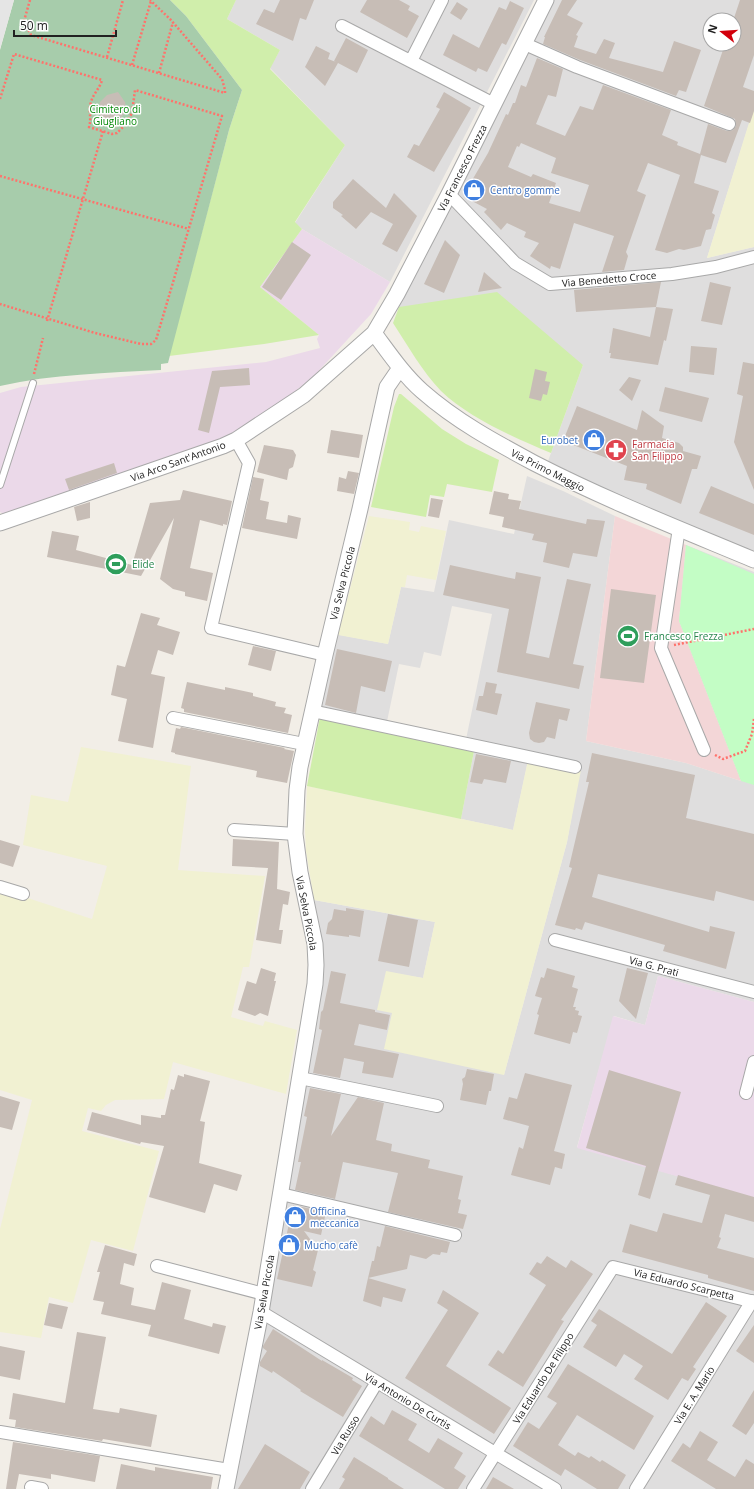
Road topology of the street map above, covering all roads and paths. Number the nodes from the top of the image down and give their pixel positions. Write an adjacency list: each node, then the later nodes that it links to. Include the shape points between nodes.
1 (30, 0): 9 (path, via 24,21 31,35)
2 (123, 0): 9 (path)
3 (150, 0): 6 (path); 11 (path)
4 (442, 0): 10 (street)
5 (546, 0): 8 (street, Via Francesco Frezza)
6 (173, 22): 12 (path); 12 (path, via 222,79 225,93)
7 (342, 26): 10 (street)
8 (525, 44): 14 (street, Via Francesco Frezza); 15 (street, via 577,67)
9 (107, 57): 11 (path)
10 (411, 61): 14 (street)
11 (132, 65): 12 (path)
12 (159, 73)
13 (0, 99): 16 (path, via 14,54 102,80 93,94 89,109 92,119 89,127)
14 (494, 104): 18 (street, Via Francesco Frezza)
15 (729, 124)
16 (104, 131): 19 (path); 20 (path, via 117,133 125,125 132,112 135,90 222,116)
17 (0, 176): 19 (path)
18 (449, 194): 21 (street, Via Benedetto Croce, via 515,263 550,284 672,274 716,267); 25 (street, Via Francesco Frezza)
19 (84, 200): 20 (path); 23 (path)
20 (189, 229): 23 (path, via 156,340 151,344 95,333)
21 (754, 257)
22 (0, 304): 23 (path)
23 (48, 318): 24 (path)
24 (47, 321)
25 (374, 333): 27 (street, Via Primo Maggio); 29 (street, Via Arco Sant'Antonio, via 304,395)
26 (43, 338): 28 (path)
27 (400, 368): 32 (street, Via Primo Maggio, via 421,390 454,417 496,443 578,486); 36 (street, Via Selva Piccola, via 387,387)
28 (32, 383): 30 (lane)
29 (236, 440): 31 (street, Via Arco Sant'Antonio); 36 (street, via 249,463 211,628)
30 (0, 485)
31 (0, 523)
32 (679, 528): 33 (street, Via Primo Maggio); 35 (street)
33 (754, 560)
34 (754, 629): 35 (path)
35 (661, 648): 41 (street)
36 (325, 655): 37 (street, Via Selva Piccola)
37 (312, 711): 40 (street, Via Selva Piccola); 42 (street)
38 (173, 718): 40 (street)
39 (754, 719): 41 (path, via 752,734 744,751 723,758)
40 (304, 744): 44 (street, Via Selva Piccola, via 297,790)
41 (704, 750)
42 (575, 767)
43 (234, 830): 44 (street)
44 (295, 834): 50 (street, Via Selva Piccola, via 315,944 316,965)
45 (0, 887): 46 (street)
46 (23, 894)
47 (555, 940): 48 (street, Via G. Prati)
48 (754, 992)
49 (754, 1062): 51 (street)
50 (300, 1078): 52 (street); 53 (street, Via Selva Piccola)
51 (746, 1093)
52 (437, 1106)
53 (281, 1194): 54 (street); 57 (street, Via Selva Piccola)
54 (455, 1235)
55 (157, 1266): 57 (street)
56 (613, 1267): 58 (street, Via Eduardo Scarpetta); 62 (street, Via Eduardo De Filippo)
57 (264, 1294): 59 (street, Via Selva Piccola)
58 (753, 1302): 68 (street, Via E. A. Mario)
59 (262, 1312): 60 (street, Via Antonio De Curtis); 63 (street, Via Selva Piccola)
60 (377, 1382): 62 (street, Via Antonio De Curtis); 65 (street, Via Russo)
61 (0, 1432): 63 (street)
62 (495, 1453): 66 (street, Via Eduardo De Filippo); 67 (street, Via Antonio De Curtis)
63 (229, 1470): 64 (street, Via Selva Piccola)
64 (226, 1489)
65 (312, 1489)
66 (473, 1489)
67 (555, 1489)
68 (636, 1489)

